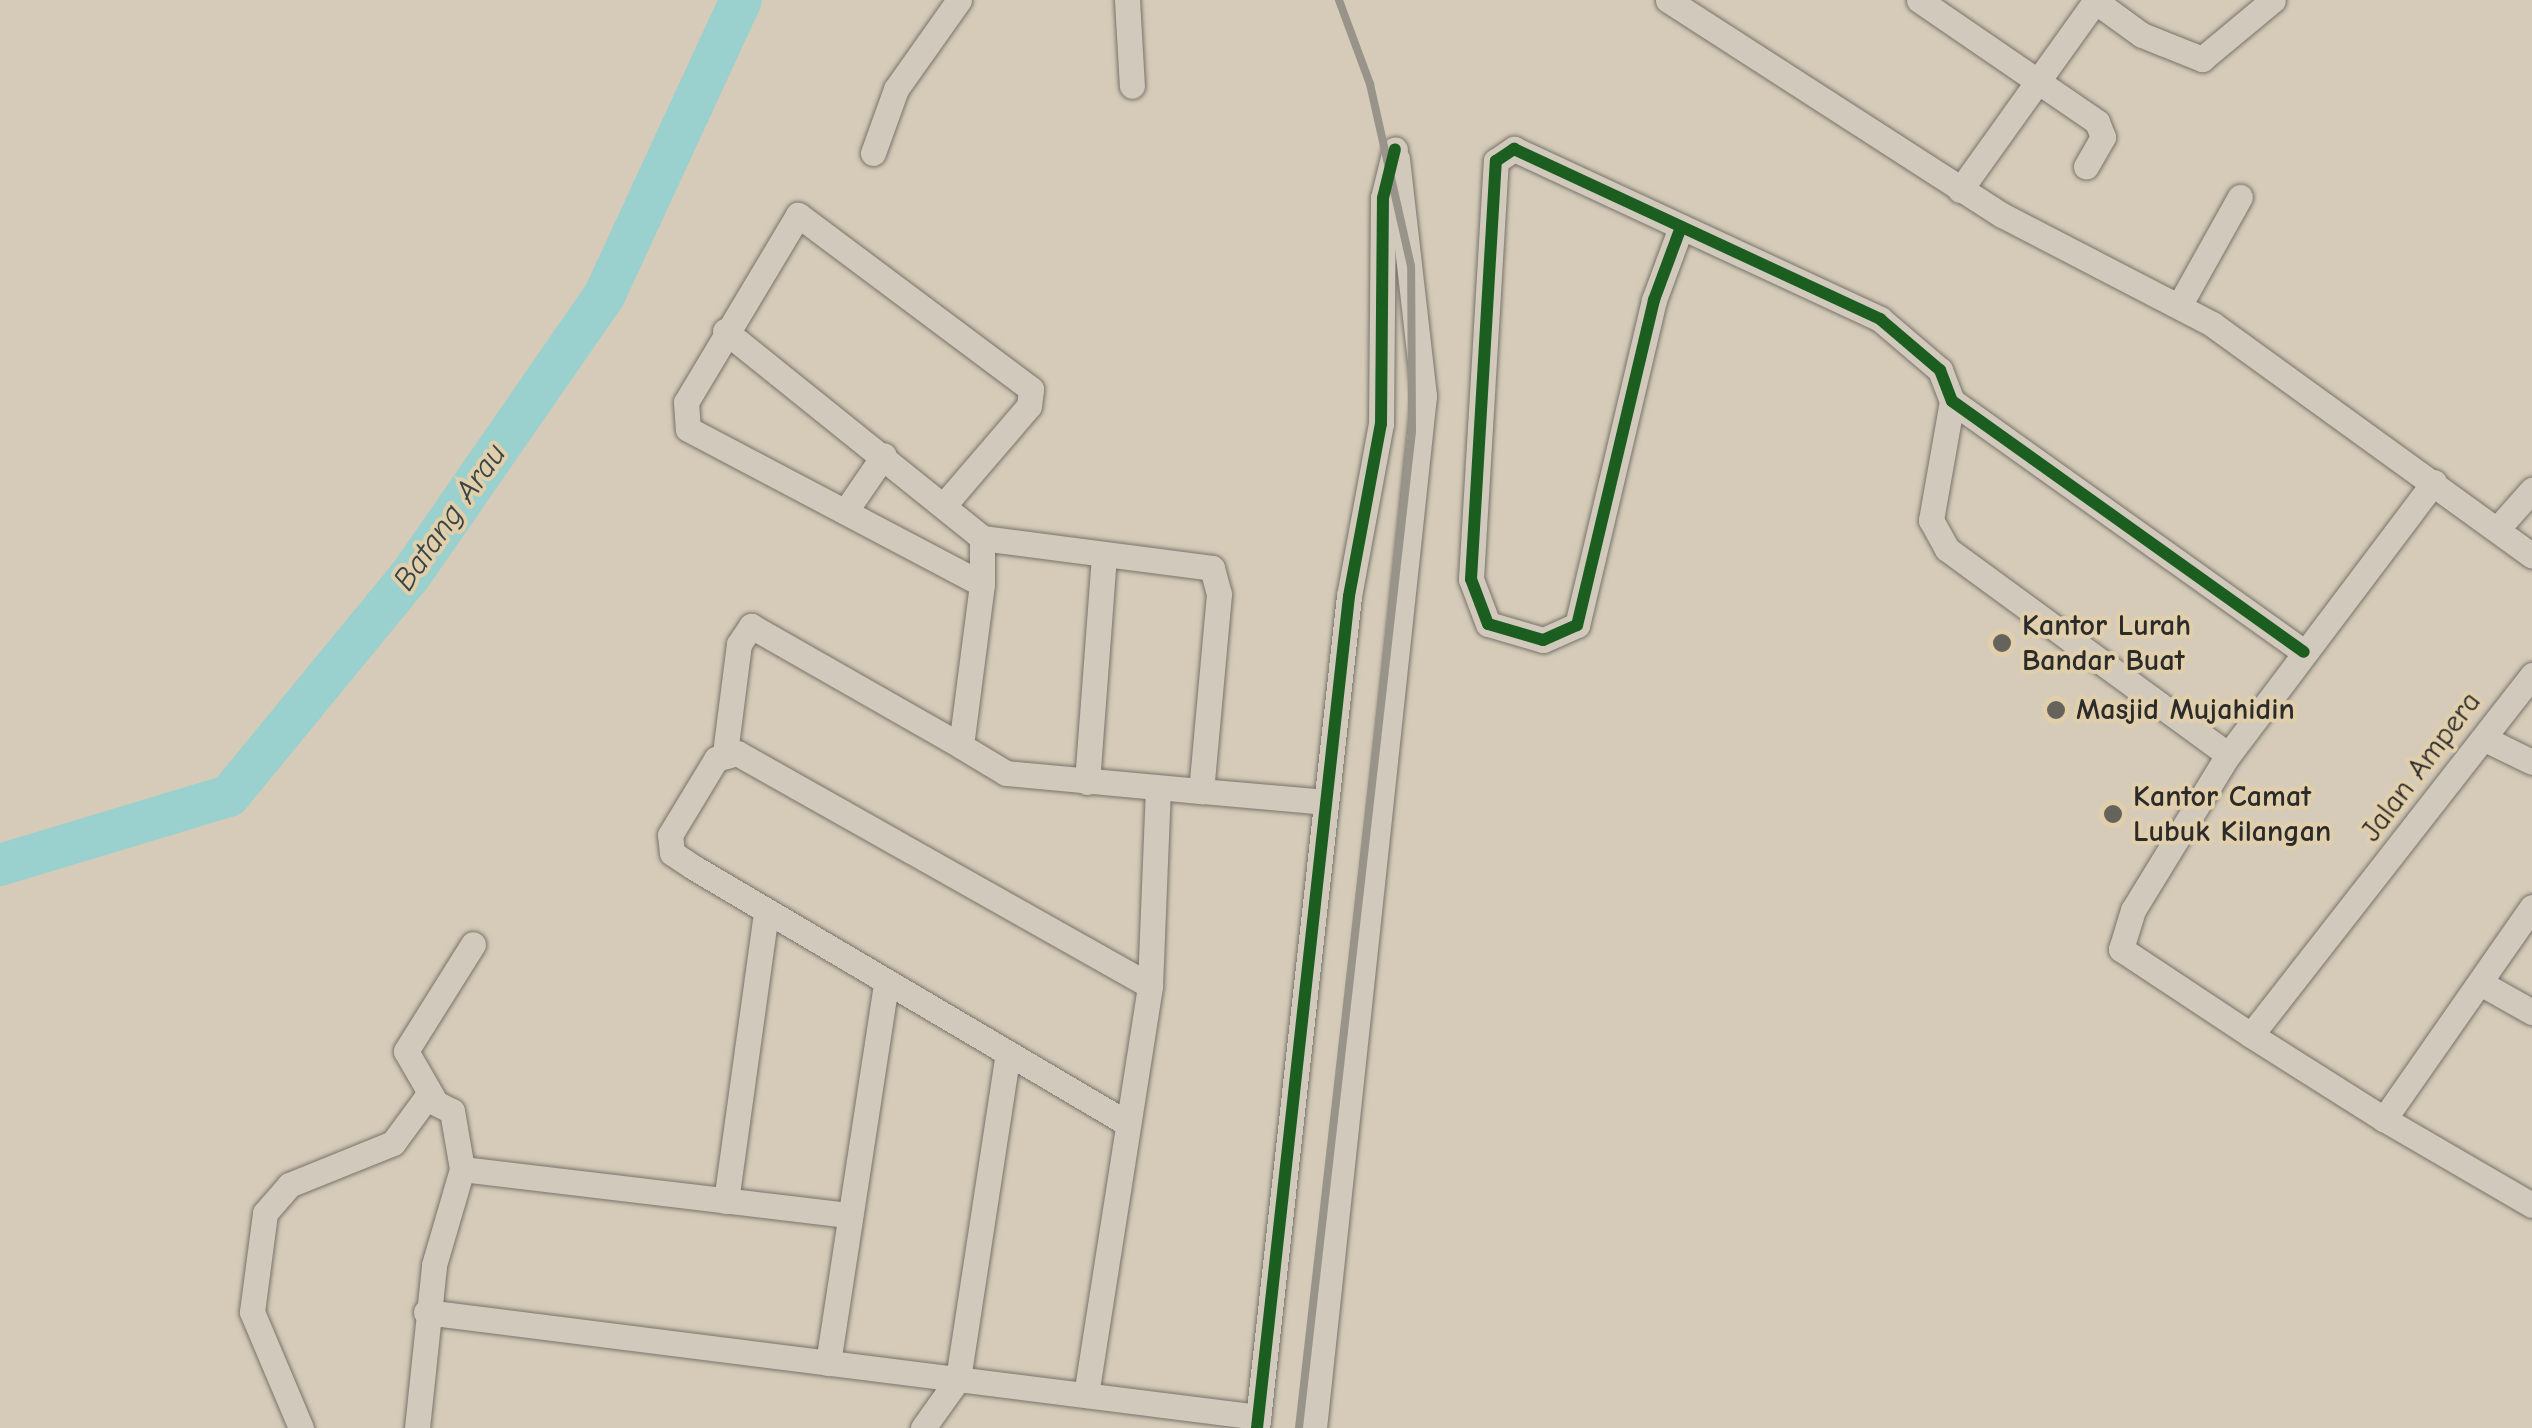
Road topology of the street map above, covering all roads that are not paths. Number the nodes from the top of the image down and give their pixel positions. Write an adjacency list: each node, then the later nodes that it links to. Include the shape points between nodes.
1 (959, 0): 9 (street, via 896,89)
2 (1127, 0): 8 (street)
3 (1668, 0): 11 (street)
4 (1919, 0): 7 (street)
5 (2273, 0): 6 (street, via 2202,58 2142,35)
6 (2096, 1): 7 (street)
7 (2040, 76): 10 (street, via 2102,128); 11 (street)
8 (1132, 86)
9 (874, 153)
10 (2086, 166)
11 (1960, 190): 14 (street)
12 (2240, 197): 14 (street)
13 (1681, 227): 13 (street, via 1524,150 1496,161 1472,592 1488,624 1516,636 1557,638 1577,625 1650,318); 16 (street, via 1880,319 1940,370)
14 (2178, 306): 18 (street)
15 (725, 331): 17 (street); 20 (street, via 790,220 808,216 1031,389 1029,406); 21 (street, via 686,402 688,429)
16 (1952, 401): 27 (street); 32 (street, via 1931,520 1947,550)
17 (884, 455): 20 (street); 21 (street)
18 (2434, 482): 22 (street); 27 (street)
19 (2532, 490): 22 (street)
20 (944, 505): 23 (street)
21 (847, 510): 26 (street)
22 (2500, 528): 25 (street)
23 (982, 538): 24 (street); 26 (street)
24 (1104, 556): 34 (street); 36 (street, via 1192,559 1218,579)
25 (2532, 556)
26 (982, 584): 30 (street)
27 (2304, 652): 32 (street)
28 (2532, 675): 29 (street, Jalan Ampera)
29 (2485, 739): 33 (street); 45 (street, Jalan Ampera)
30 (961, 746): 31 (street, via 750,626 739,644); 34 (street, via 1006,773)
31 (725, 753): 39 (street, via 670,849); 43 (street, via 760,762)
32 (2228, 755): 45 (street, via 2120,940 2128,958)
33 (2532, 762)
34 (1087, 782): 35 (street)
35 (1158, 788): 36 (street); 43 (street)
36 (1200, 792): 37 (street)
37 (1326, 802): 58 (street); 62 (street, via 1384,392 1384,198 1395,149 1424,396)
38 (2532, 907): 42 (street)
39 (766, 913): 41 (street); 51 (street)
40 (473, 944): 47 (street, via 406,1051)
41 (886, 982): 46 (street); 53 (street)
42 (2484, 985): 44 (street); 48 (street)
43 (1150, 986): 49 (street)
44 (2532, 1012)
45 (2251, 1036): 48 (street)
46 (1007, 1056): 49 (street); 56 (street)
47 (433, 1098): 50 (street, via 456,1120); 59 (street, via 393,1143 288,1185 265,1213 252,1312)
48 (2384, 1119): 52 (street)
49 (1125, 1122): 57 (street)
50 (462, 1169): 51 (street); 54 (street)
51 (726, 1201): 53 (street)
52 (2532, 1205)
53 (850, 1216): 55 (street)
54 (426, 1312): 55 (street); 60 (street)
55 (828, 1362): 56 (street)
56 (958, 1379): 57 (street); 61 (street)
57 (1086, 1395): 58 (street)
58 (1258, 1422)
59 (301, 1428)
60 (417, 1428)
61 (924, 1428)
62 (1314, 1428)

